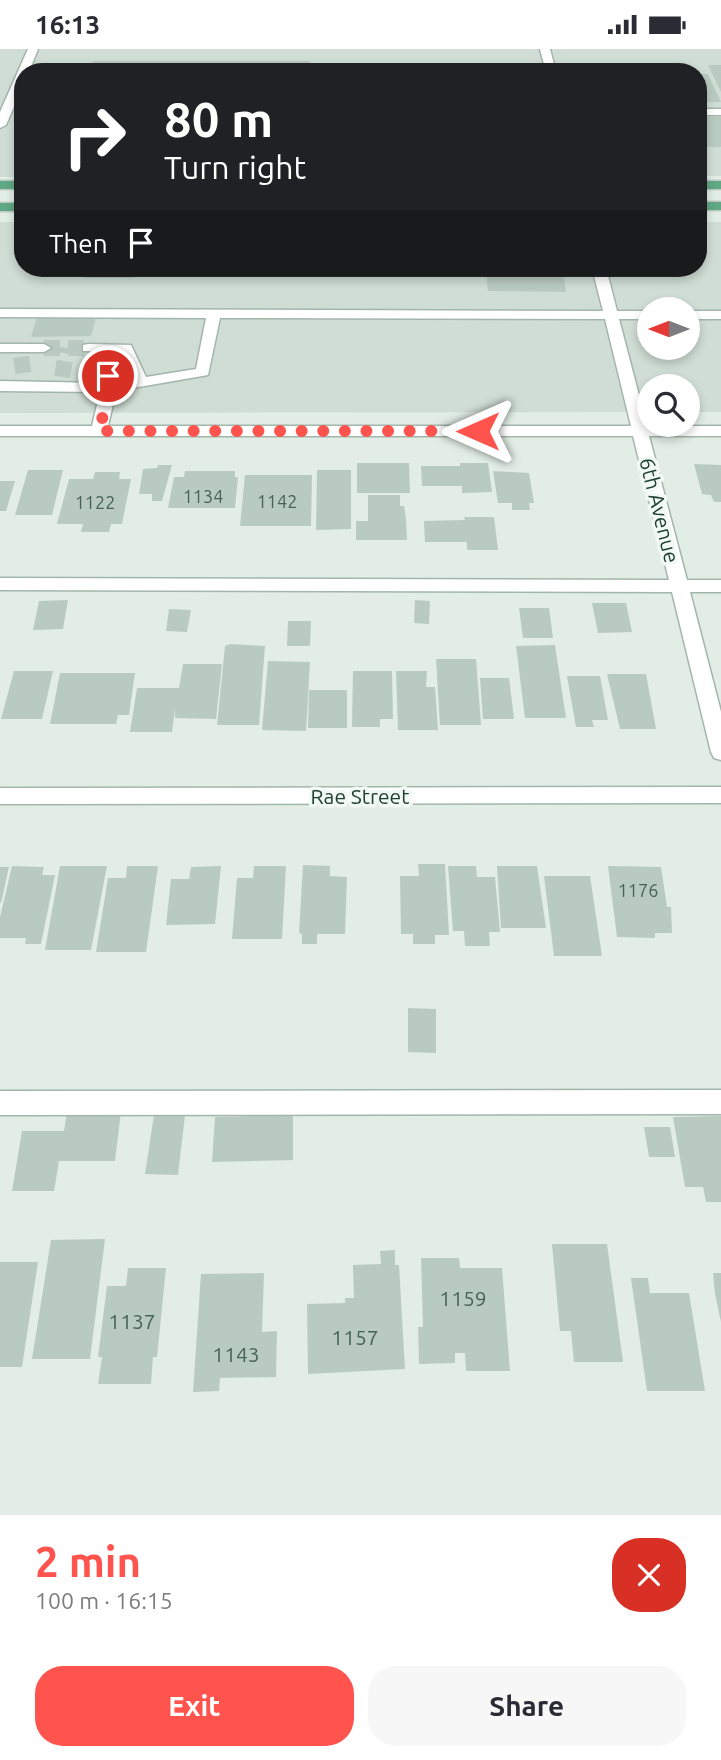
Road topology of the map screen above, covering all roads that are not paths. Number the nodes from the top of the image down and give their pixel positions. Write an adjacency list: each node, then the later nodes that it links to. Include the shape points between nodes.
1 (14, 89): 2 (street)
2 (4, 106): 3 (street)
3 (0, 125)
4 (601, 277): 7 (street, 6th Avenue)
5 (0, 313): 6 (street)
6 (214, 314): 7 (street); 15 (street, via 204,372)
7 (611, 315): 8 (street); 17 (street, 6th Avenue)
8 (637, 315)
9 (700, 315): 10 (street)
10 (721, 315)
11 (0, 348): 12 (street, via 21,352)
12 (44, 348)
13 (98, 351): 15 (street, via 126,348)
14 (109, 382): 15 (street); 16 (street); 18 (street)
15 (141, 383)
16 (0, 386)
17 (637, 419)
18 (99, 431): 19 (street); 22 (street)
19 (637, 431)
20 (700, 431): 21 (street)
21 (721, 431)
22 (0, 432)
23 (642, 437): 25 (street, 6th Avenue)
24 (0, 584): 25 (street)
25 (679, 586): 26 (street); 27 (street, 6th Avenue)
26 (721, 586)
27 (721, 752)
28 (721, 795): 29 (street, Rae Street)
29 (0, 796)
30 (0, 1103): 31 (street)
31 (721, 1103)

